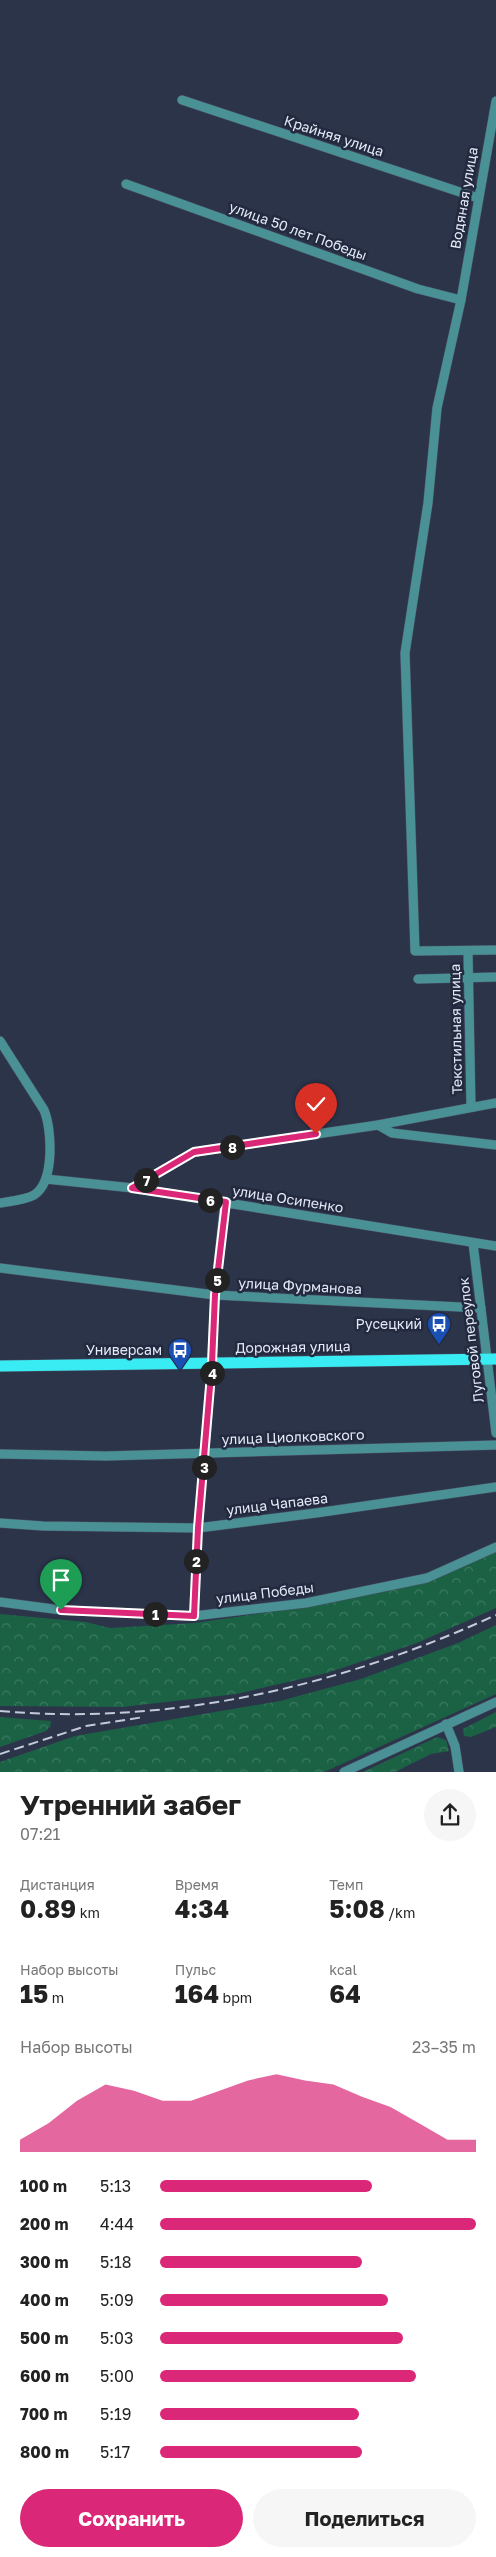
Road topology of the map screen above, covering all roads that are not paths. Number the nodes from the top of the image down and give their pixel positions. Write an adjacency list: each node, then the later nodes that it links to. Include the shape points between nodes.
1 (182, 100): 4 (street, Крайняя улица)
2 (496, 101): 4 (street, Водяная улица)
3 (126, 184): 5 (street, улица 50 лет Победы, via 418,289)
4 (478, 198): 5 (street, Водяная улица)
5 (461, 300): 7 (street, Водяная улица, via 437,408 428,503 405,653 415,951)
6 (496, 950): 7 (street)
7 (468, 951): 9 (street, Текстильная улица)
8 (496, 977): 9 (street)
9 (468, 978): 10 (street); 13 (street, Текстильная улица)
10 (418, 979)
11 (0, 1042): 16 (street, via 48,1118 50,1142)
12 (496, 1103): 13 (street, Текстильная улица)
13 (471, 1107): 14 (street, Текстильная улица)
14 (378, 1125): 15 (street, via 392,1133); 17 (street, Текстильная улица, via 194,1152)
15 (496, 1146)
16 (46, 1179): 17 (street, улица Осипенко); 18 (street, via 35,1194)
17 (132, 1188): 19 (street, улица Осипенко)
18 (0, 1202)
19 (226, 1202): 20 (street, улица Осипенко); 23 (street)
20 (473, 1243): 21 (street, улица Осипенко); 24 (street, Луговой переулок)
21 (496, 1246)
22 (0, 1268): 23 (street, улица Фурманова)
23 (215, 1295): 24 (street, улица Фурманова); 26 (street)
24 (481, 1308): 25 (street, Луговой переулок)
25 (492, 1360): 26 (main road, Дорожная улица); 28 (street, Луговой переулок)
26 (212, 1363): 27 (main road, Дорожная улица); 30 (street)
27 (0, 1366)
28 (496, 1433)
29 (496, 1445): 30 (street, улица Циолковского)
30 (206, 1453): 31 (street, улица Циолковского, via 106,1456); 34 (street)
31 (0, 1454)
32 (496, 1487): 34 (street, улица Чапаева)
33 (0, 1523): 34 (street, улица Чапаева)
34 (198, 1528): 37 (street)
35 (496, 1546): 37 (street, улица Победы, via 427,1578 306,1603)
36 (0, 1602): 37 (street, улица Победы, via 61,1610)
37 (194, 1616)
38 (496, 1702): 39 (street)
39 (446, 1724): 40 (street); 41 (street, via 455,1746)
40 (344, 1772)
41 (459, 1772)

